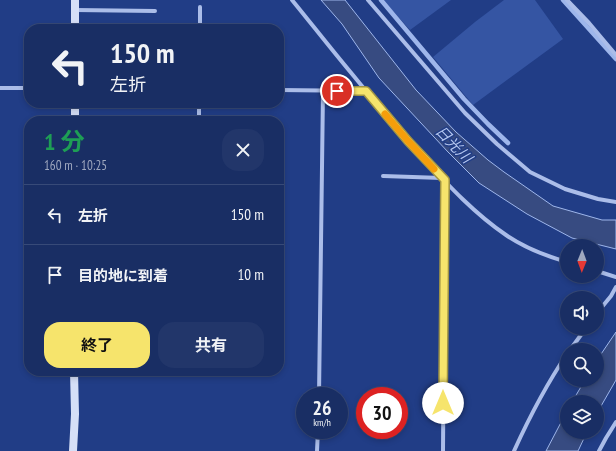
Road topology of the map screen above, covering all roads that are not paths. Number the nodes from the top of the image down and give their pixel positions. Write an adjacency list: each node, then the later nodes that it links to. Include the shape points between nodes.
1 (75, 0): 6 (street)
2 (292, 0): 15 (street)
3 (368, 0): 18 (street, via 465,113 530,172 565,190)
4 (567, 0): 10 (street)
5 (200, 7): 9 (street)
6 (75, 10): 7 (street); 8 (street)
7 (156, 11)
8 (75, 24)
9 (200, 24)
10 (616, 55)
11 (0, 88): 12 (street)
12 (24, 88)
13 (284, 90): 14 (street)
14 (323, 91): 15 (street); 26 (street)
15 (366, 91): 17 (street)
16 (383, 176): 17 (street)
17 (444, 179): 19 (street, via 470,207 506,235); 31 (street)
18 (616, 202)
19 (560, 260)
20 (604, 273): 21 (street)
21 (616, 277)
22 (616, 287): 23 (street)
23 (604, 304)
24 (560, 366): 32 (street)
25 (74, 376): 29 (street)
26 (319, 387)
27 (616, 422): 33 (street)
28 (318, 439): 30 (street)
29 (73, 451)
30 (317, 451)
31 (443, 451)
32 (514, 451)
33 (599, 451)

